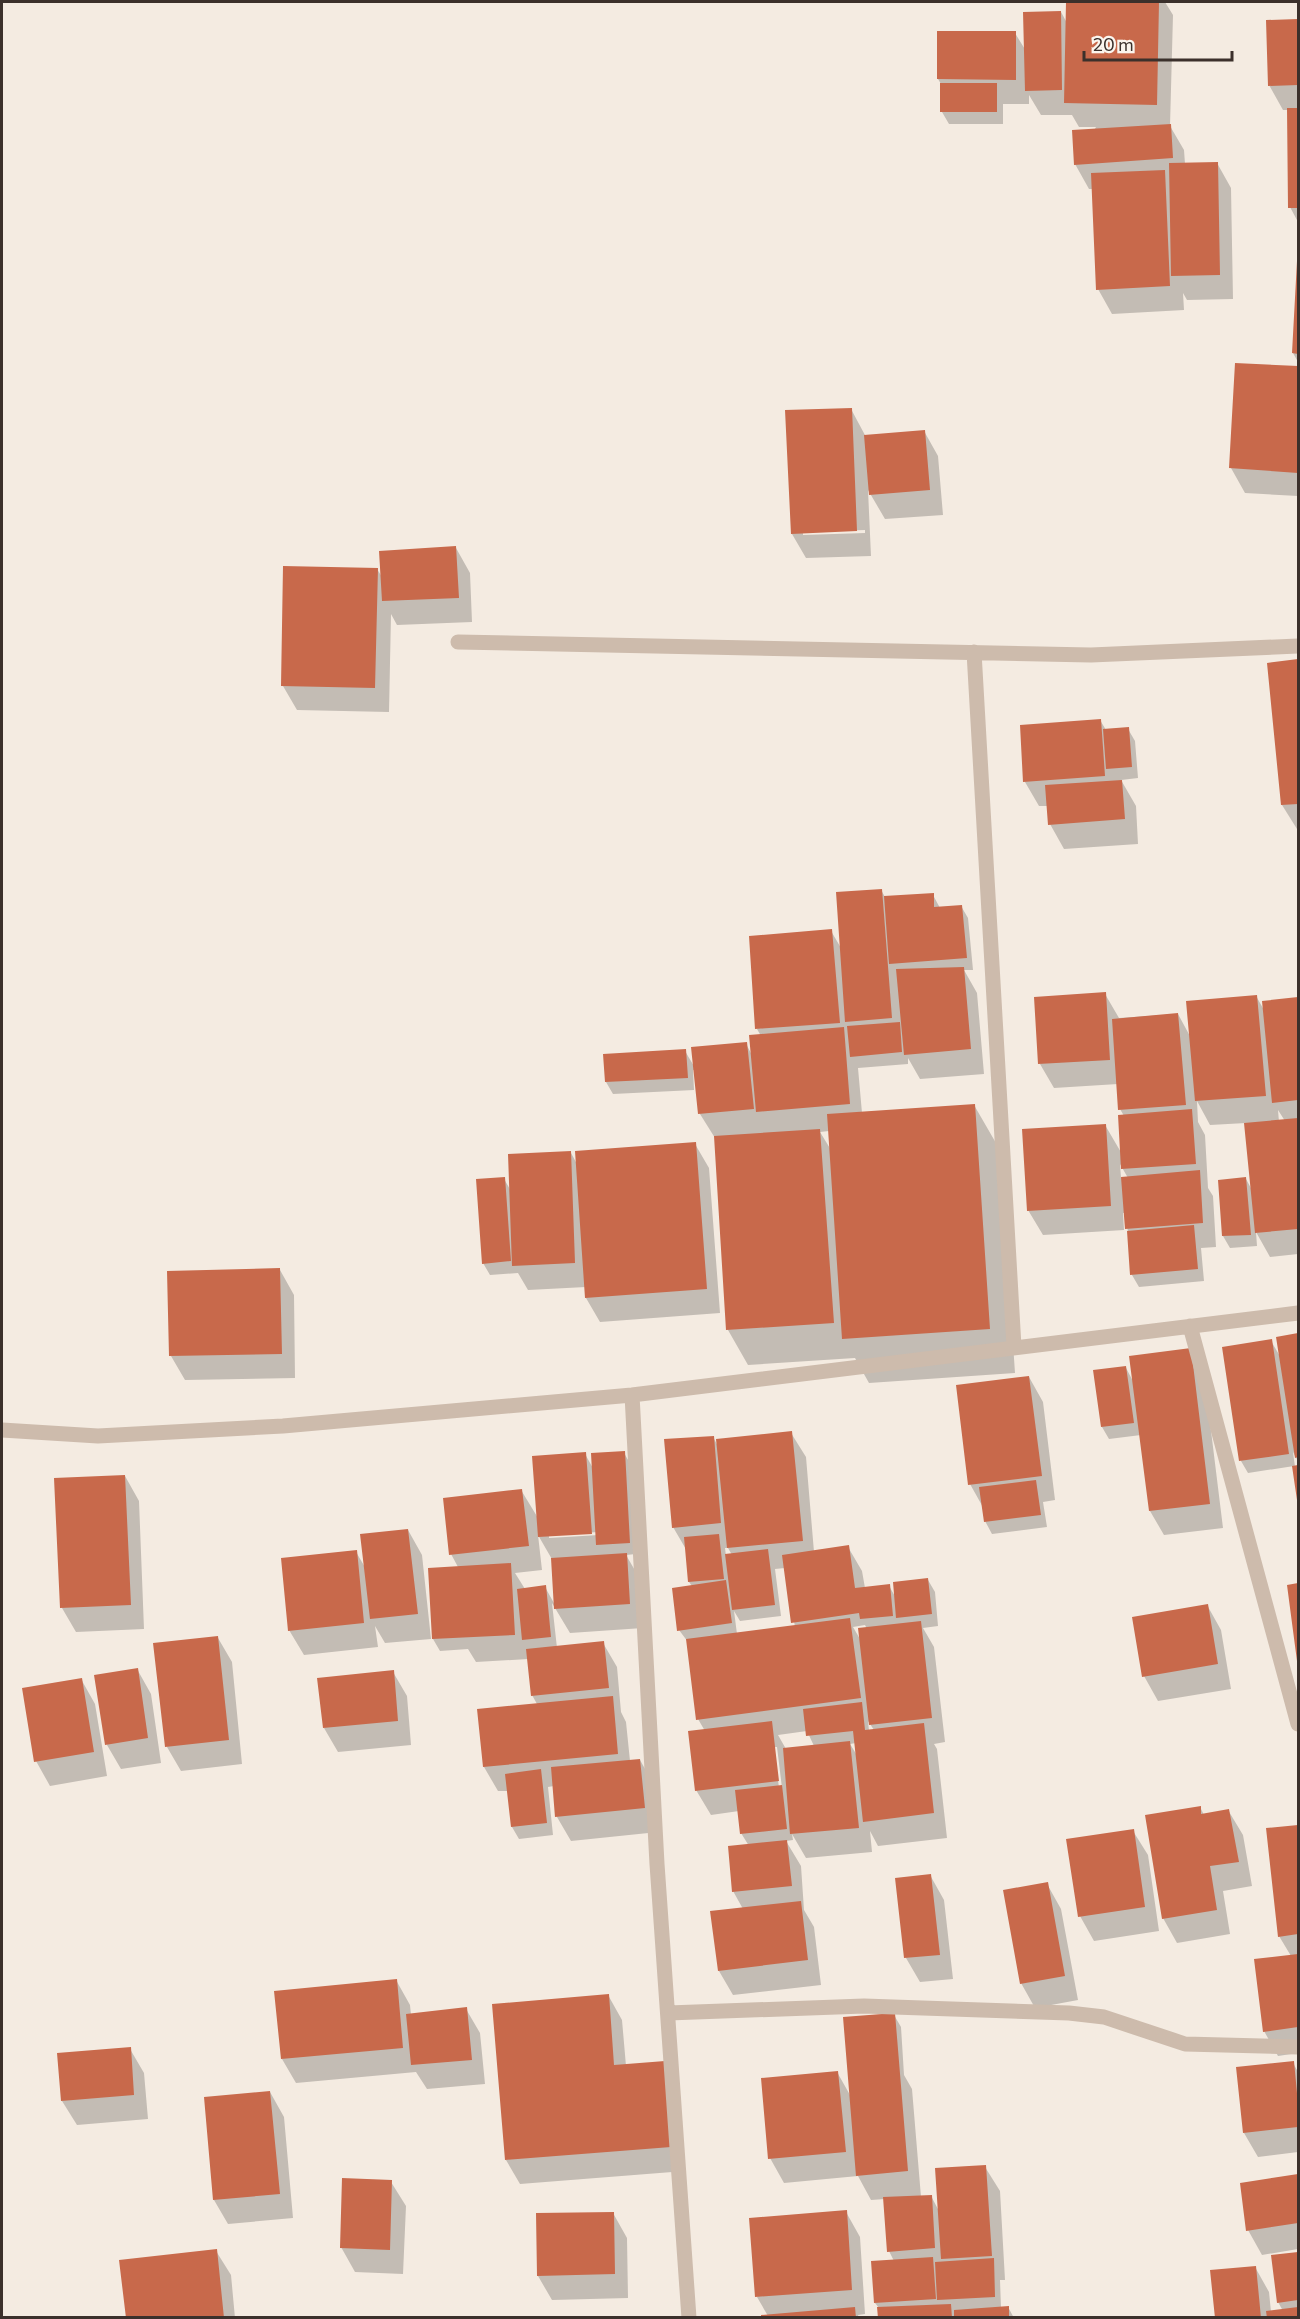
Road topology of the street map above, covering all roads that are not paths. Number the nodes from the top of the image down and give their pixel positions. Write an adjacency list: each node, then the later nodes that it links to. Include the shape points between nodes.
1 (458, 642): 3 (street)
2 (1299, 646): 3 (street, via 1091,655)
3 (974, 652): 6 (street)
4 (1299, 1313): 5 (street)
5 (1190, 1326): 6 (street); 9 (street)
6 (1014, 1347): 7 (street)
7 (632, 1395): 8 (street, via 283,1426 109,1436); 10 (street)
8 (2, 1430)
9 (1299, 1724)
10 (668, 2013): 11 (street, via 864,2006 1069,2013 1104,2017 1185,2044); 12 (street)
11 (1299, 2047)
12 (689, 2318)

